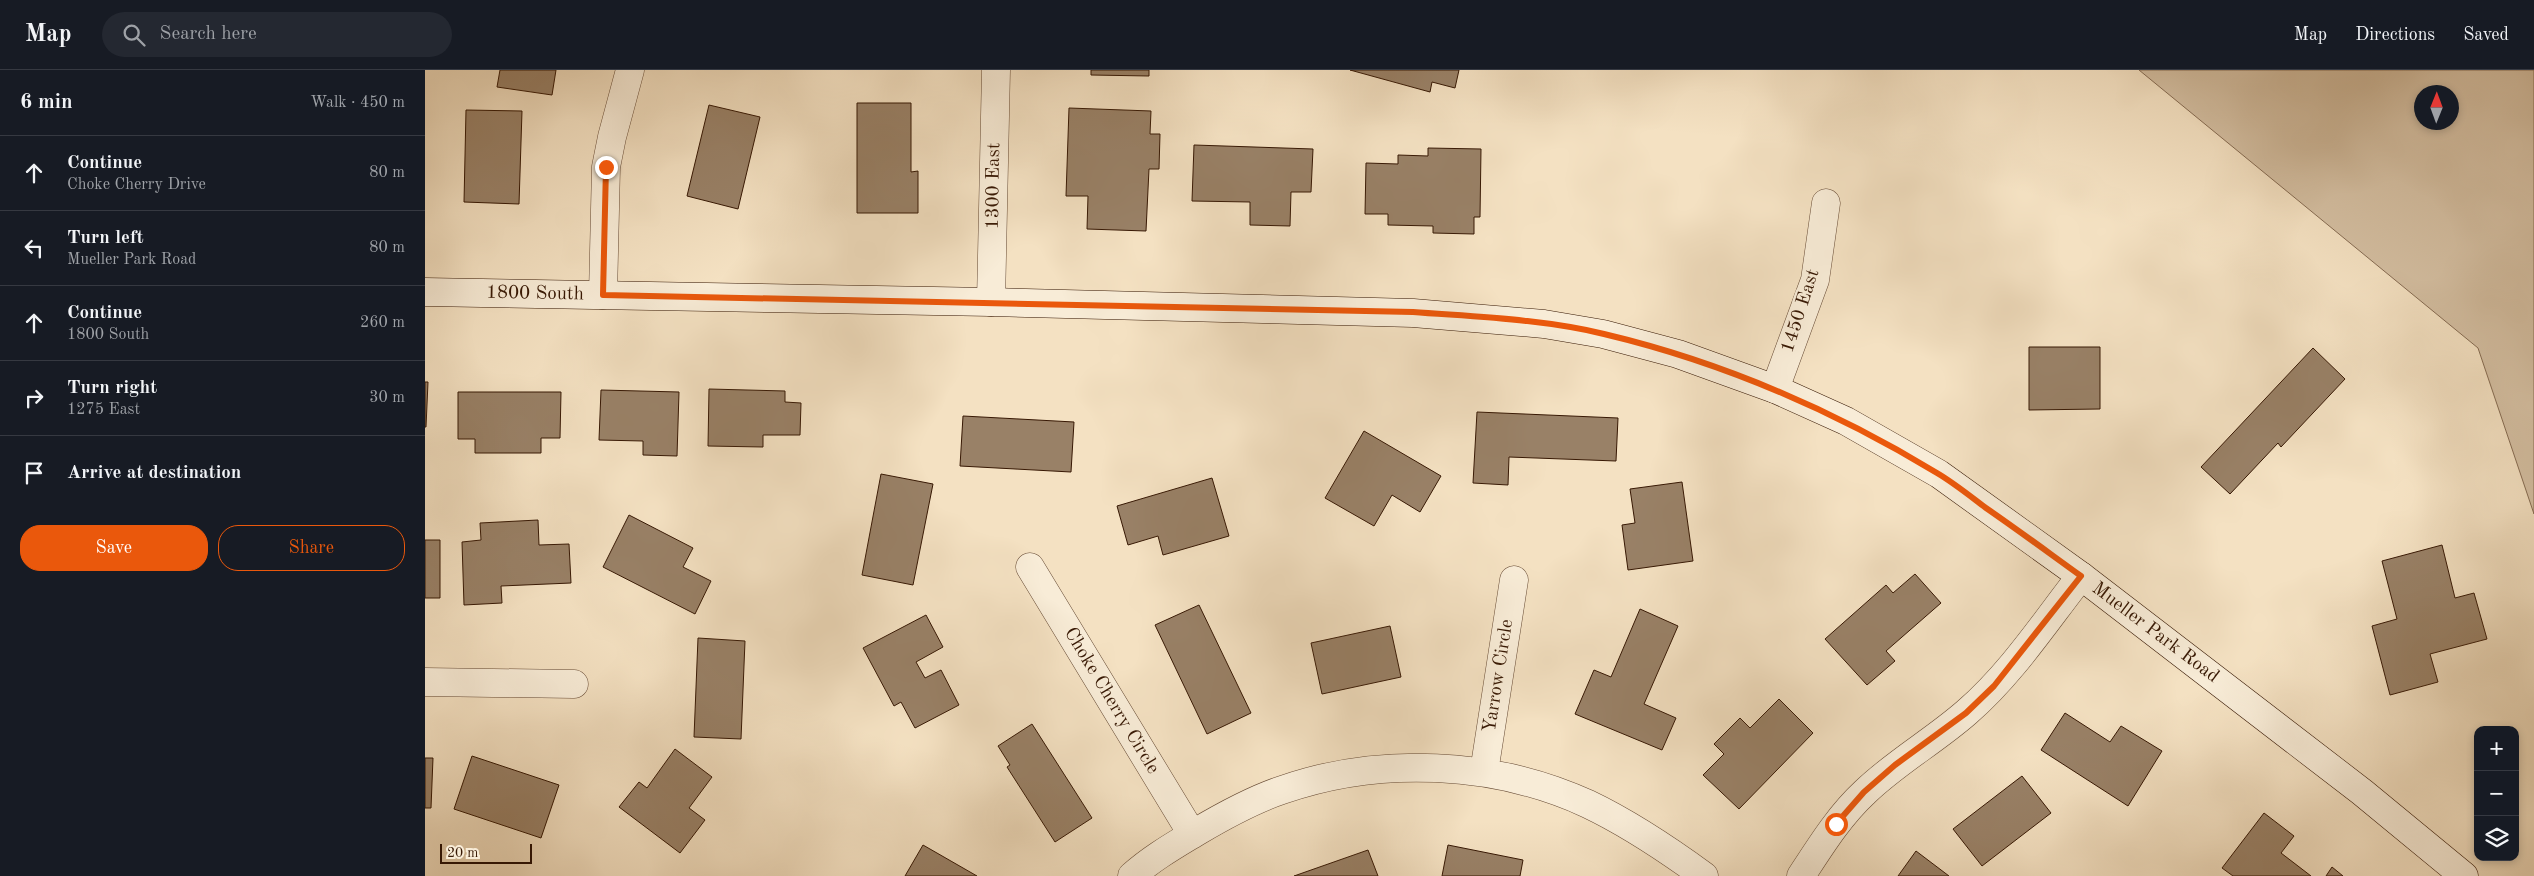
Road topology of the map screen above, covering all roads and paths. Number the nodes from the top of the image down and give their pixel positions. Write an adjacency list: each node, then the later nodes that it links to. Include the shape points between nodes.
1 (630, 70): 5 (street, via 606,167)
2 (996, 70): 6 (street, 1300 East)
3 (1826, 203): 7 (street, 1450 East, via 1815,280)
4 (425, 292): 5 (street, 1800 South)
5 (603, 295): 6 (street, 1800 South)
6 (991, 302): 7 (street, 1800 South, via 1413,312 1544,324 1603,334 1678,354)
7 (1775, 389): 9 (street, Mueller Park Road, via 1846,421 1939,474)
8 (1030, 567): 14 (street, Choke Cherry Circle)
9 (2081, 576): 17 (street, via 1994,686 1966,713 1864,792 1836,824); 18 (street, Mueller Park Road, via 2362,792)
10 (1514, 580): 13 (street, Yarrow Circle)
11 (425, 682): 12 (street)
12 (574, 684)
13 (1484, 772): 14 (street, via 1432,767 1331,776 1283,789 1236,808); 16 (street, via 1536,785 1587,803 1632,826)
14 (1192, 834): 15 (street)
15 (1132, 876)
16 (1704, 876)
17 (1801, 876)
18 (2464, 876)

